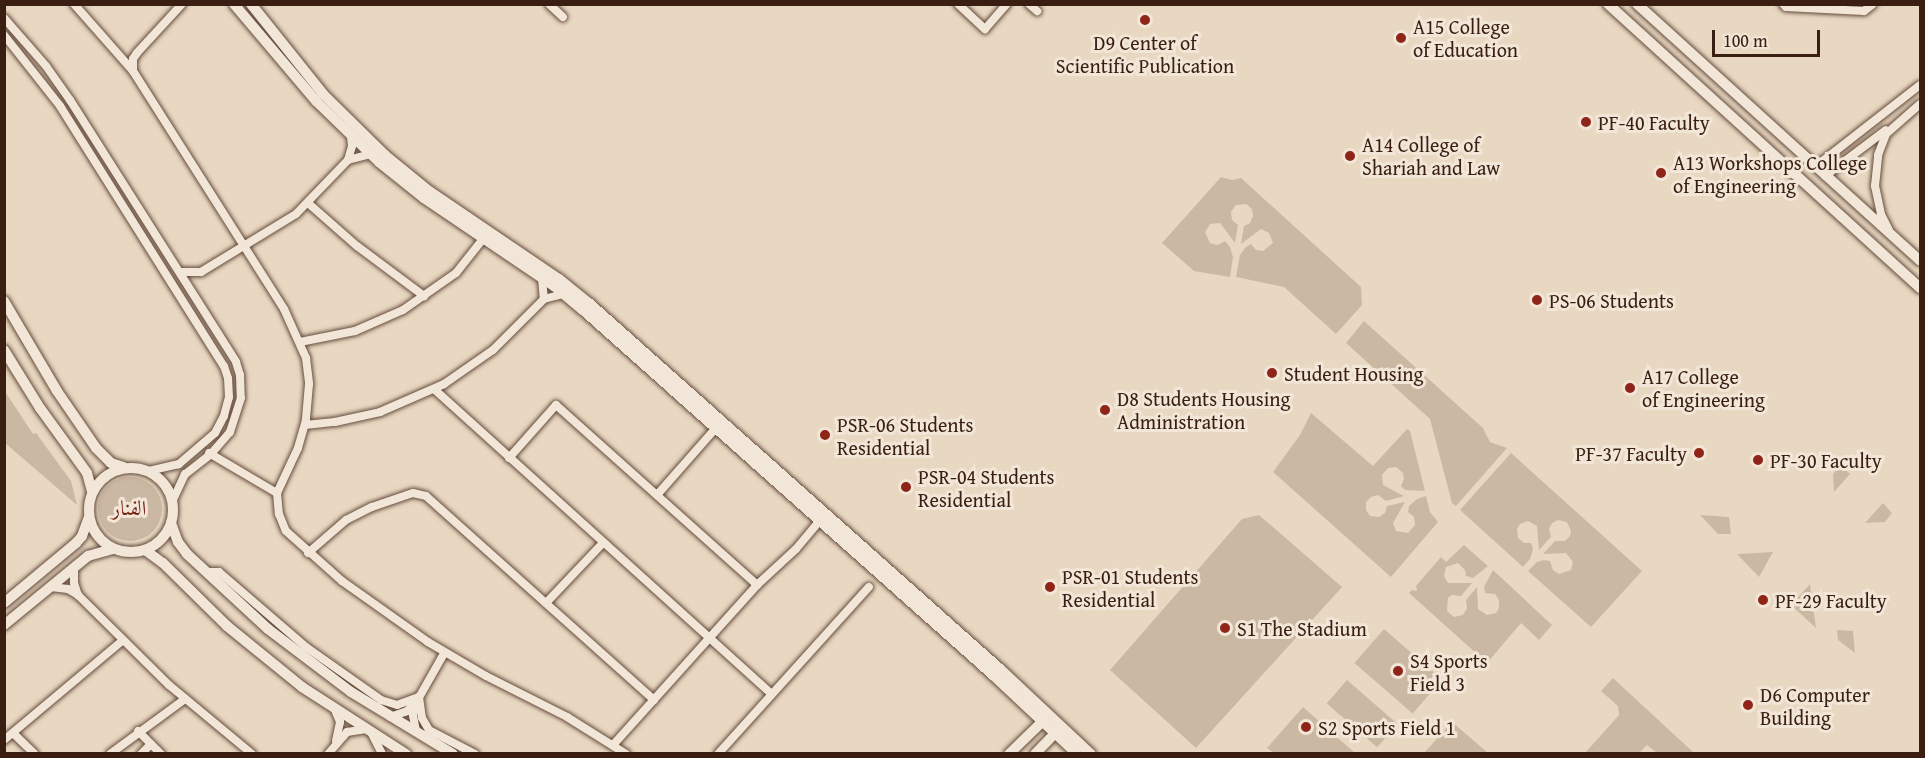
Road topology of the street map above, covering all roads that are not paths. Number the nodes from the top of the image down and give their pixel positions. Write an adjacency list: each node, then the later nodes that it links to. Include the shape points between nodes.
1 (74, 4): 18 (street)
2 (182, 4): 18 (street, via 133,59)
3 (234, 4): 22 (main road)
4 (251, 4): 81 (main road, via 323,94 385,155 429,191 589,303)
5 (549, 4): 15 (street)
6 (958, 4): 7 (street, via 985,29)
7 (1006, 4)
8 (1029, 4): 14 (street)
9 (1608, 4): 27 (main road)
10 (1637, 4): 25 (main road)
11 (1783, 4): 13 (street)
12 (1873, 4): 13 (street, via 1864,11)
13 (1826, 7)
14 (1037, 11)
15 (563, 17)
16 (4, 18): 33 (street, via 65,92)
17 (4, 36): 47 (street, via 60,106 224,366 229,388 224,416 215,433)
18 (133, 71): 31 (street)
19 (1920, 85): 25 (street)
20 (1920, 104): 21 (street)
21 (1899, 121): 26 (street); 29 (street, via 1886,134 1878,155 1875,186 1881,214)
22 (351, 136): 23 (main road); 24 (street)
23 (370, 154): 24 (street); 30 (main road)
24 (348, 160): 28 (street)
25 (1815, 167): 26 (main road); 27 (main road)
26 (1826, 176): 27 (main road); 29 (main road)
27 (1804, 183): 36 (main road)
28 (308, 203): 31 (street); 39 (street)
29 (1892, 236): 32 (main road)
30 (483, 239): 35 (main road); 39 (street, via 456,273)
31 (245, 246): 34 (street); 42 (street, via 285,309)
32 (1920, 261)
33 (180, 272): 34 (street); 37 (street)
34 (201, 272): 37 (street)
35 (542, 278): 38 (main road); 40 (street)
36 (1920, 288)
37 (193, 291): 48 (street, via 230,350 240,375 241,398 235,421)
38 (563, 294): 40 (street); 46 (main road)
39 (424, 296): 42 (street, via 361,328)
40 (544, 299): 44 (street, via 493,350)
41 (4, 301): 50 (main road, via 96,448 111,463)
42 (300, 342): 45 (street, via 309,384)
43 (4, 351): 52 (main road, via 87,473)
44 (434, 389): 45 (street, via 380,412); 49 (street)
45 (305, 425): 53 (street)
46 (715, 429): 54 (street); 57 (main road)
47 (195, 452): 48 (street); 51 (street, via 179,464)
48 (211, 454): 53 (street); 55 (street, via 185,474)
49 (509, 458): 54 (street, via 556,405); 59 (street)
50 (123, 468): 51 (main road); 52 (main road, via 108,473)
51 (148, 471): 55 (main road, via 161,480)
52 (92, 492): 56 (main road)
53 (277, 493): 62 (street, via 283,525)
54 (657, 495): 65 (street)
55 (172, 502): 58 (main road)
56 (89, 517): 60 (main road, via 95,532); 69 (main road, via 76,543)
57 (819, 522): 65 (street); 81 (main road)
58 (171, 523): 61 (main road, via 160,540); 64 (main road, via 178,542)
59 (603, 543): 70 (street); 72 (street)
60 (113, 549): 61 (main road); 63 (main road, via 98,551)
61 (145, 550): 79 (main road, via 163,562 227,626)
62 (308, 553): 70 (street, via 355,515 383,502 419,494); 74 (street, via 365,599)
63 (74, 568): 66 (main road); 68 (street)
64 (206, 572): 77 (street, via 219,572 306,647 381,700 397,705); 80 (main road, via 299,654)
65 (757, 585): 72 (street)
66 (51, 587): 68 (street); 71 (main road)
67 (869, 587): 75 (street)
68 (78, 595): 73 (street)
69 (4, 603)
70 (546, 603): 78 (street)
71 (4, 625)
72 (710, 638): 75 (street); 78 (street)
73 (122, 641): 76 (street); 85 (street)
74 (445, 652): 77 (street); 90 (street)
75 (772, 694): 102 (street)
76 (184, 699): 83 (street); 95 (street)
77 (418, 699): 80 (street, via 407,711); 86 (street, via 413,715); 100 (street, via 429,730)
78 (654, 700): 90 (street)
79 (334, 710): 84 (main road); 88 (street, via 340,722)
80 (389, 717): 86 (main road)
81 (1046, 718): 82 (main road); 103 (main road)
82 (1059, 730): 104 (main road); 105 (main road); 106 (main road)
83 (138, 731): 89 (street); 92 (street)
84 (369, 731): 88 (street, via 347,732); 97 (street); 98 (main road)
85 (13, 733): 87 (street); 91 (street)
86 (416, 733): 99 (main road)
87 (4, 740)
88 (336, 742): 96 (street)
89 (151, 744): 93 (street); 94 (street)
90 (614, 746): 101 (street)
91 (34, 753)
92 (110, 753)
93 (141, 753)
94 (161, 753)
95 (252, 753)
96 (328, 753)
97 (381, 753)
98 (406, 753)
99 (453, 753)
100 (474, 753)
101 (626, 753)
102 (718, 753)
103 (1009, 753)
104 (1035, 753)
105 (1077, 753)
106 (1091, 753)

